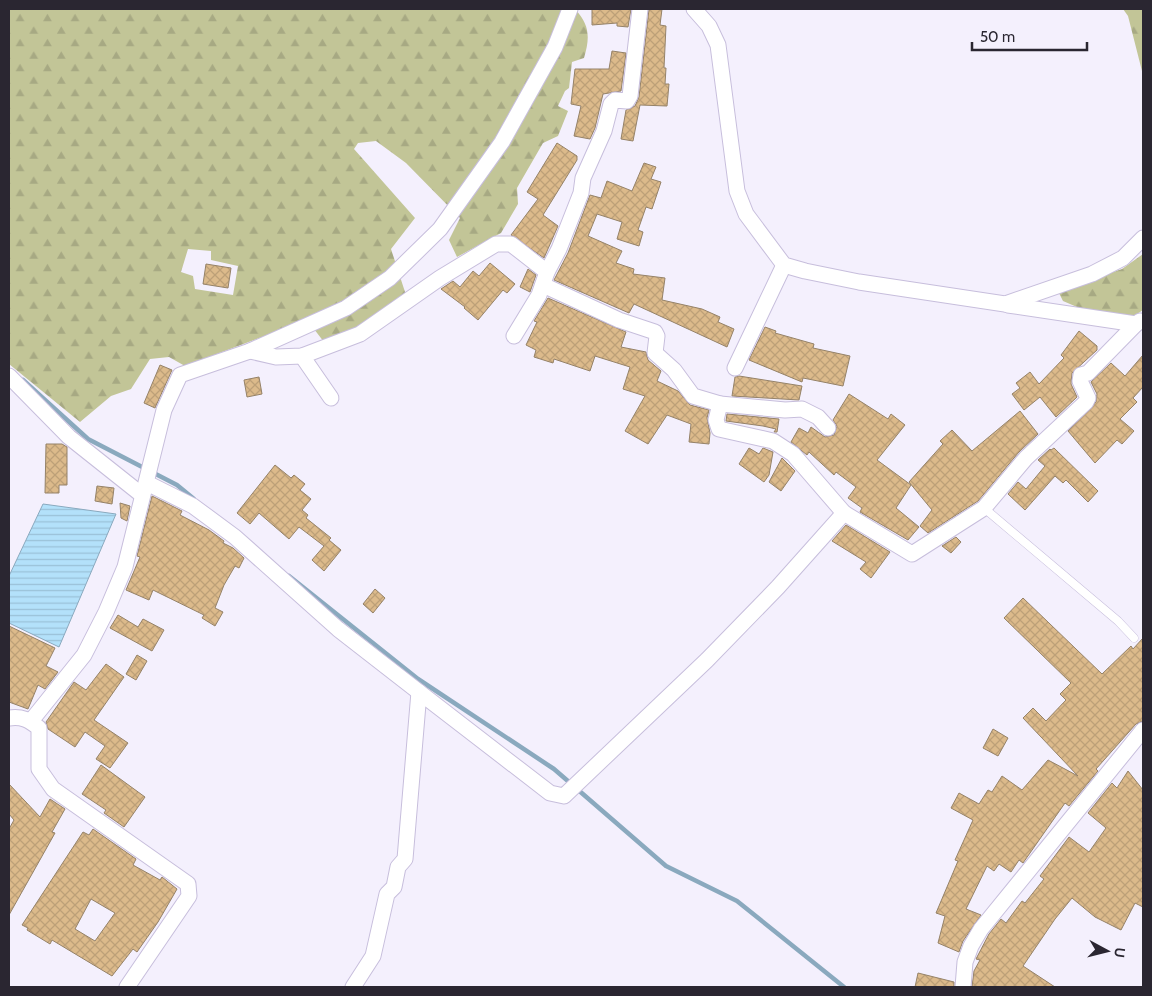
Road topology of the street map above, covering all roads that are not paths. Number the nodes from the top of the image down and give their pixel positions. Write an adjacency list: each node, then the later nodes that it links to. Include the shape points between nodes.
1 (570, 9): 10 (street, via 555,47 502,142 440,229 390,278 346,308)
2 (640, 9): 6 (street, via 630,96 627,101 614,100 611,104 604,131 583,178 581,193)
3 (694, 9): 5 (street, via 709,26 718,45 736,191 746,214)
4 (1143, 238): 7 (street, via 1123,258 1092,274)
5 (784, 265): 7 (street, via 859,282); 12 (street)
6 (545, 278): 9 (street, via 539,295); 11 (street, via 511,244 496,244 440,278 360,334); 15 (street, via 619,320 655,332 655,353 674,370 689,392)
7 (1005, 304): 8 (street)
8 (1139, 322): 18 (street, via 1088,373 1081,376 1088,398 1086,402 1026,458)
9 (514, 336)
10 (250, 351): 11 (street, via 276,357); 17 (street, via 180,376 164,410)
11 (302, 356): 14 (street)
12 (735, 368)
13 (9, 376): 17 (street, via 70,437)
14 (331, 398)
15 (720, 404): 16 (street, via 802,409 818,417); 19 (street, via 716,420 719,429 774,441 793,454)
16 (828, 428)
17 (145, 487): 21 (street, via 193,506 235,537 338,629); 23 (street, via 125,567 98,631 84,655)
18 (984, 508): 19 (street, via 912,554); 20 (lane)
19 (844, 513): 21 (street, via 714,653 564,796 550,792)
20 (1134, 638)
21 (419, 692): 26 (street, via 406,859 398,867 394,888 387,894 373,956)
22 (9, 718): 23 (street, via 18,716)
23 (31, 721): 25 (street, via 38,728 40,769 53,789 188,884 189,896)
24 (1143, 730): 27 (street, via 981,929 966,962)
25 (127, 987)
26 (353, 987)
27 (963, 987)

